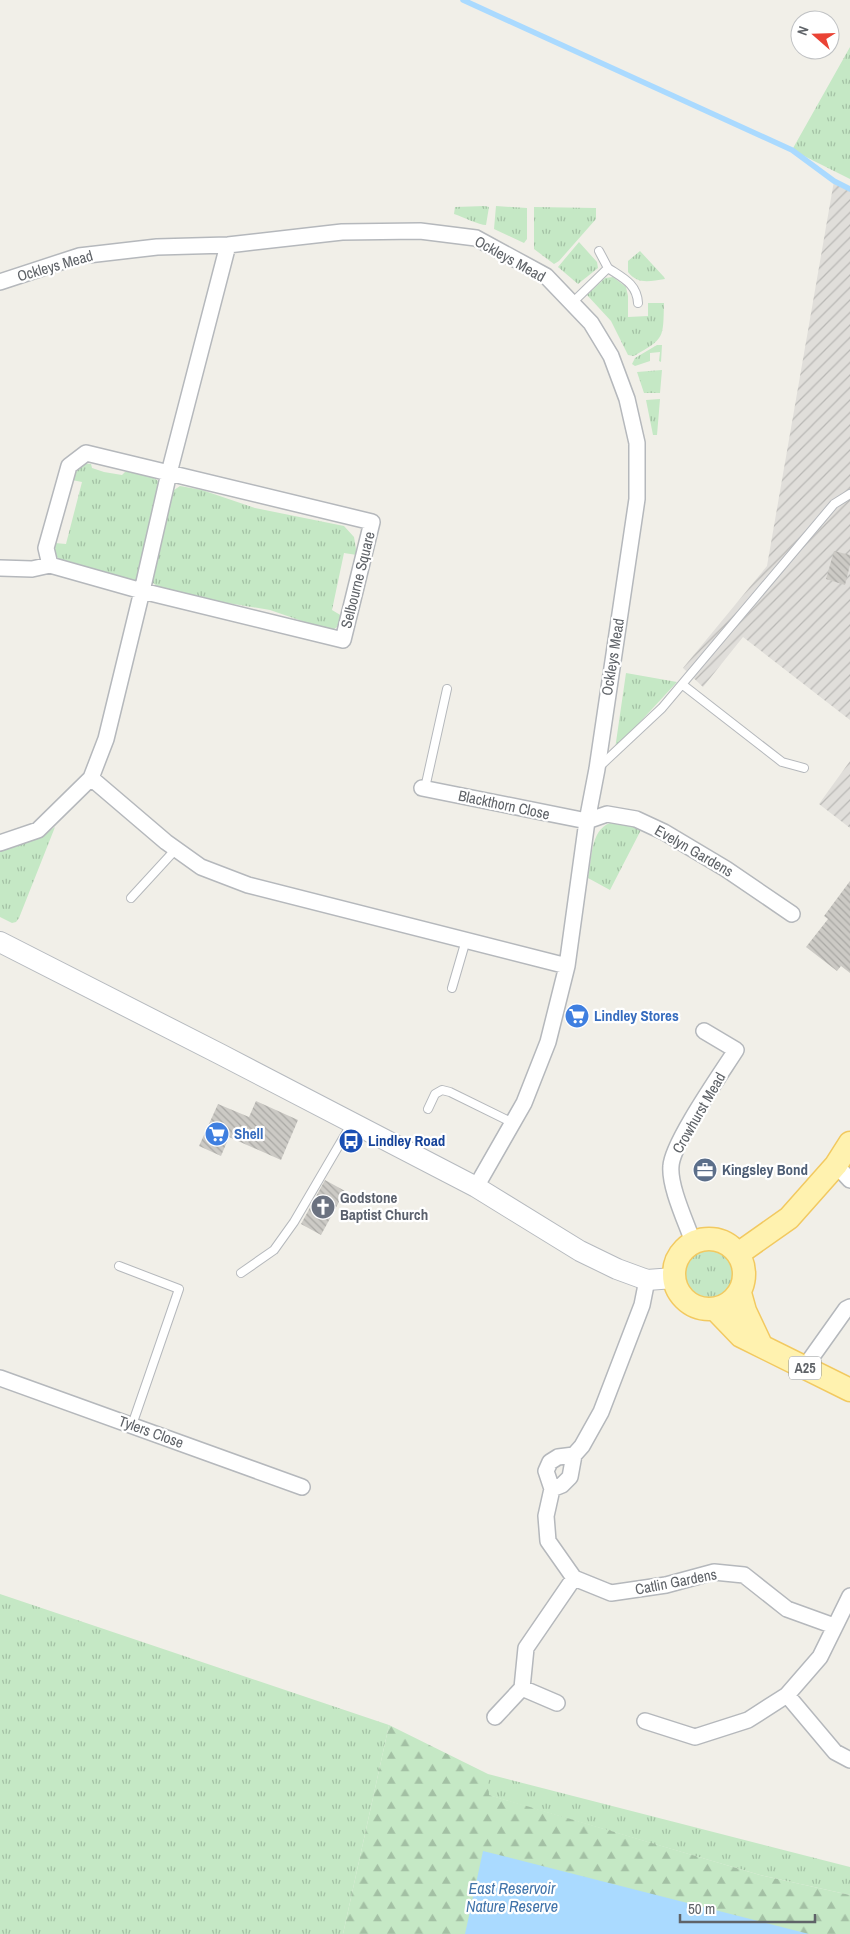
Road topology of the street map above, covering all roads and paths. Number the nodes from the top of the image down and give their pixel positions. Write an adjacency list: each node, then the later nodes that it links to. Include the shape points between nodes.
1 (228, 245): 4 (street, Ockleys Mead, via 157,247 79,256); 5 (street, Ockleys Mead, via 342,232 420,231 476,238 546,276); 7 (street)
2 (599, 251): 3 (lane)
3 (608, 268): 5 (lane); 6 (lane, via 632,283 638,294)
4 (0, 282)
5 (572, 303): 15 (street, Ockleys Mead, via 611,356 627,399 638,443 637,499)
6 (638, 303)
7 (169, 473): 9 (street, Selbourne Square, via 86,453 80,457 69,466 66,475 46,548); 11 (street); 11 (street, Selbourne Square, via 372,522 343,640)
8 (850, 494): 12 (lane, via 834,504)
9 (50, 565): 10 (street, via 32,569); 11 (street, Selbourne Square)
10 (0, 568)
11 (142, 591): 16 (street, via 106,739)
12 (683, 685): 14 (lane, via 782,762); 15 (lane)
13 (447, 689): 17 (lane)
14 (804, 768)
15 (597, 769): 18 (street, Ockleys Mead)
16 (91, 778): 19 (street, via 38,830); 20 (street)
17 (423, 788): 18 (street, Blackthorn Close)
18 (587, 821): 22 (street, Evelyn Gardens, via 607,814 636,819 718,864); 25 (street, Ockleys Mead)
19 (0, 843)
20 (176, 849): 21 (lane); 23 (street, via 200,867 248,885)
21 (132, 898)
22 (792, 914)
23 (466, 940): 25 (street); 26 (lane)
24 (0, 942): 29 (main road)
25 (567, 966): 30 (street, via 548,1042 524,1104)
26 (452, 988)
27 (704, 1031): 34 (street, Crowhurst Mead, via 736,1050 680,1141 670,1165 673,1184)
28 (428, 1109): 30 (lane, via 435,1094 442,1090)
29 (352, 1123): 33 (main road); 37 (lane, via 274,1250)
30 (513, 1123): 33 (street)
31 (850, 1143): 32 (main road)
32 (843, 1172): 35 (main road, via 789,1218)
33 (476, 1187): 39 (main road, via 580,1251)
34 (693, 1242): 35 (main road, via 720,1240); 38 (main road, via 677,1259)
35 (738, 1254): 40 (main road, via 744,1269)
36 (119, 1266): 47 (lane, via 179,1289)
37 (240, 1273)
38 (674, 1278): 39 (main road); 42 (main road, via 680,1295 690,1304)
39 (647, 1280): 48 (street, via 642,1305 602,1412)
40 (740, 1292): 42 (main road, via 733,1300); 43 (main road)
41 (850, 1307): 44 (street)
42 (715, 1309): 43 (main road, A25, via 741,1336)
43 (761, 1345): 44 (main road, A25)
44 (804, 1368): 46 (main road, A25)
45 (0, 1378): 47 (street, Tylers Close)
46 (850, 1390)
47 (132, 1425): 49 (street, Tylers Close)
48 (574, 1455): 50 (street, via 570,1477); 50 (street, via 558,1457 550,1462 546,1471)
49 (302, 1486)
50 (552, 1489): 51 (street, via 546,1516 548,1541)
51 (574, 1578): 53 (street, Catlin Gardens, via 611,1593 666,1585 714,1572 744,1575 787,1610); 54 (street, via 526,1648)
52 (850, 1596): 53 (street)
53 (834, 1626): 55 (street, via 820,1657)
54 (522, 1688): 56 (street); 57 (street)
55 (787, 1695): 58 (street, via 748,1720 695,1737); 59 (street, via 835,1752)
56 (557, 1703)
57 (495, 1717)
58 (645, 1721)
59 (850, 1760)

